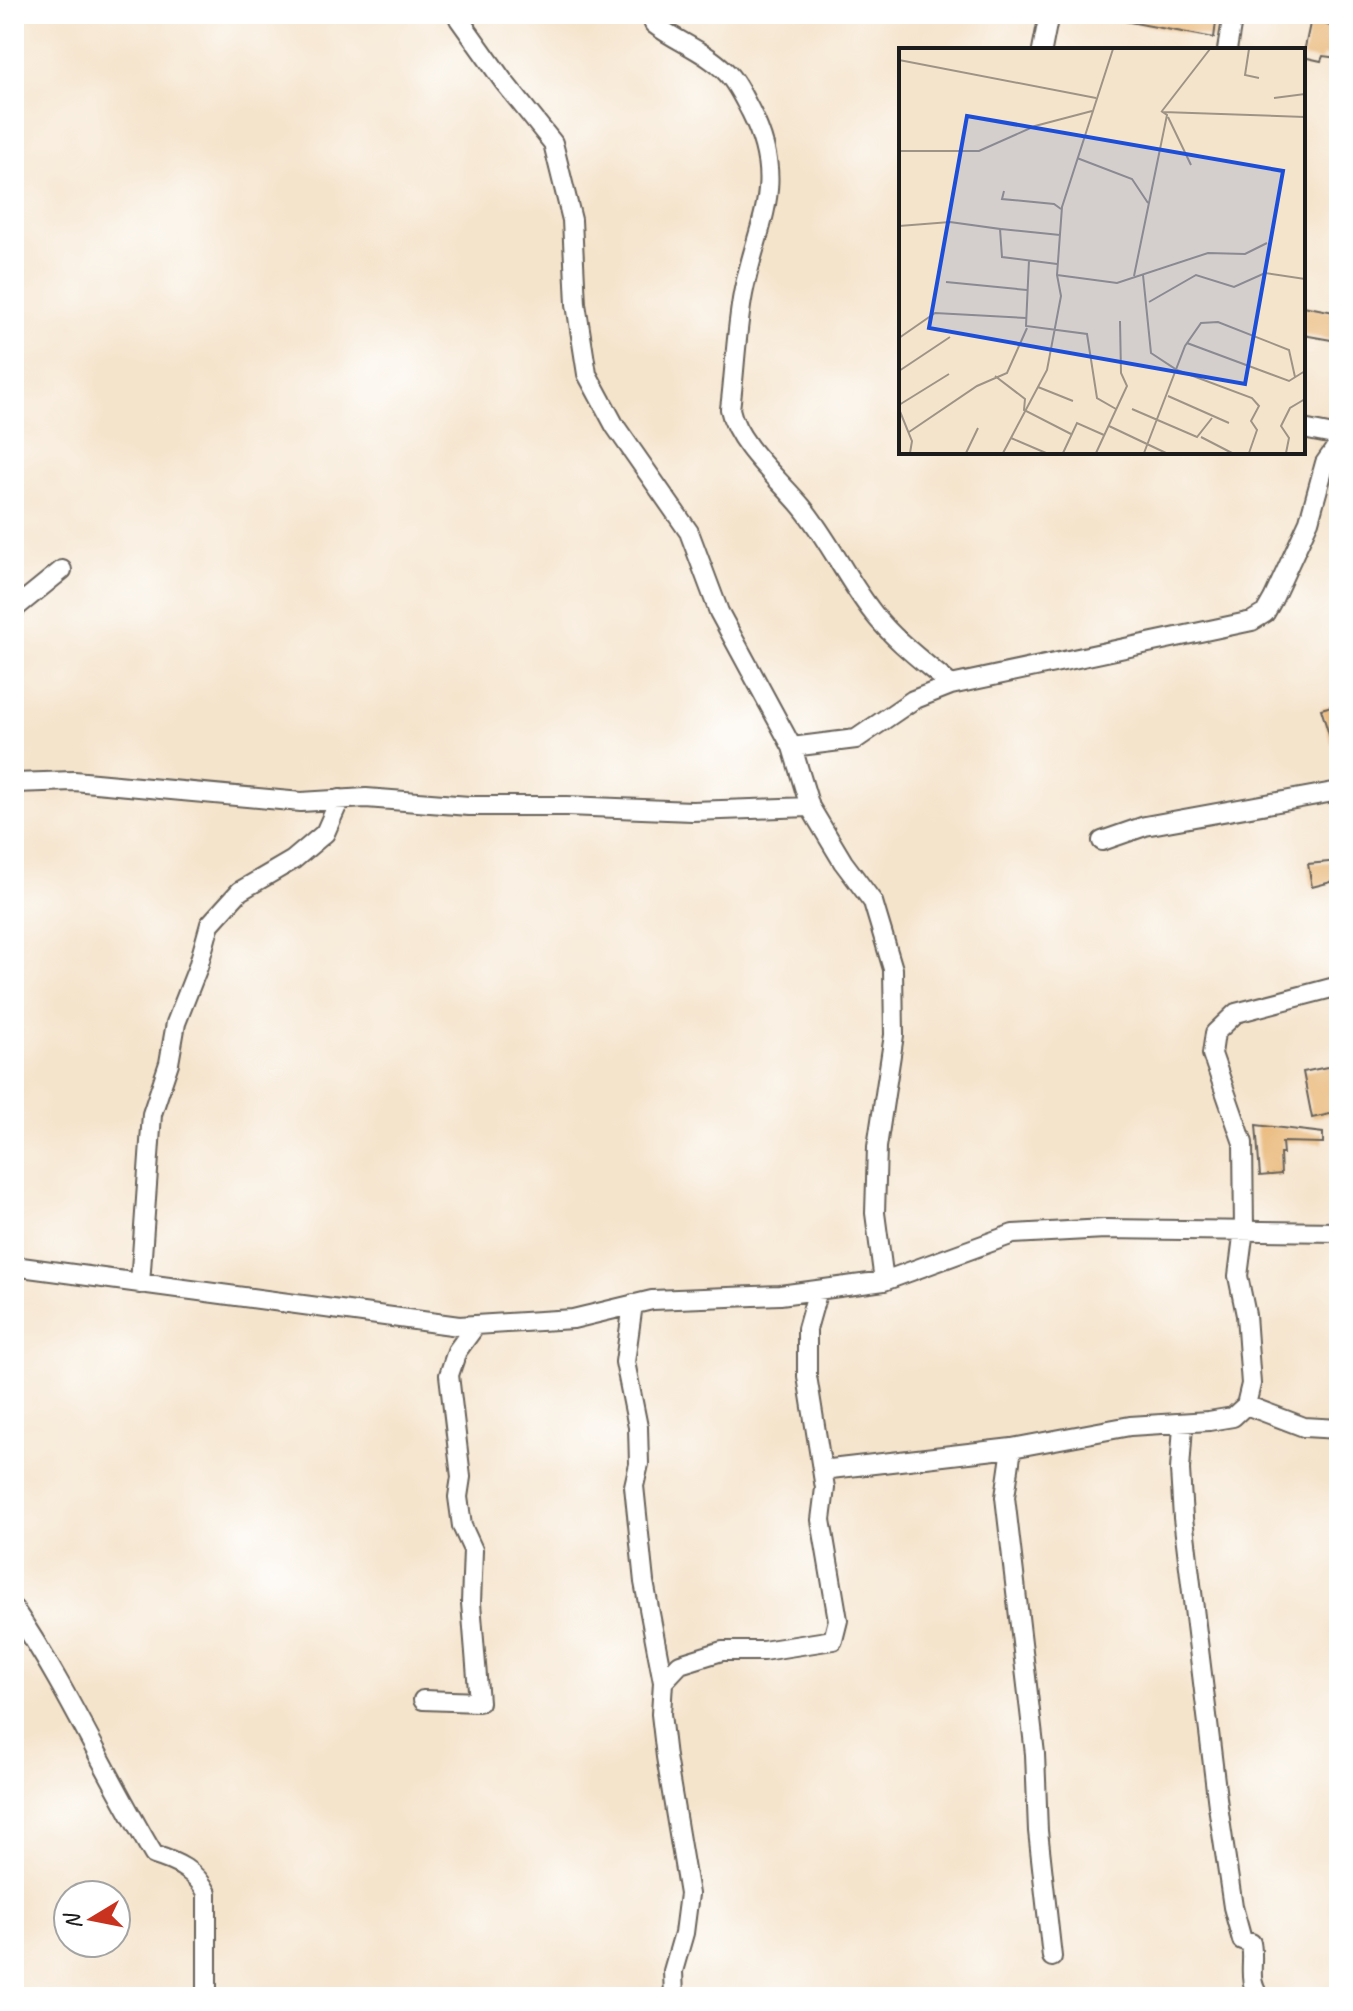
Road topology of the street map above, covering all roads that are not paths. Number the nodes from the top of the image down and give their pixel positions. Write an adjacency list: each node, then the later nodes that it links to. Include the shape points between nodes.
1 (651, 14): 12 (street, via 654,24 726,71 764,138 769,199 741,302 733,423 804,509 874,615)
2 (1049, 14): 5 (street)
3 (1233, 14): 6 (street)
4 (459, 19): 13 (street, via 553,143 572,220 576,304 587,374 615,426 689,532 719,612)
5 (1042, 48)
6 (1227, 48)
7 (1305, 429): 8 (street)
8 (1339, 436)
9 (1339, 443): 12 (street, via 1325,463 1309,521 1265,613 1238,626)
10 (62, 570): 11 (street)
11 (14, 609)
12 (951, 685): 13 (street, via 913,700 856,739)
13 (792, 747): 17 (street)
14 (14, 783): 16 (street, via 74,781 301,802)
15 (1339, 791): 18 (street, via 1145,826)
16 (340, 799): 17 (street, via 692,811); 24 (street, via 325,833 293,860 240,891 210,924 152,1114)
17 (810, 807): 23 (street, via 873,902 893,969 894,1035 875,1199)
18 (1102, 841)
19 (1339, 986): 20 (street, via 1236,1013 1215,1033 1212,1054 1243,1143)
20 (1244, 1229): 21 (street); 23 (street, via 1013,1234); 28 (street, via 1238,1276 1251,1384)
21 (1339, 1232)
22 (14, 1266): 24 (street)
23 (884, 1281): 25 (street)
24 (140, 1284): 27 (street)
25 (818, 1290): 26 (street); 32 (street, via 807,1329 807,1376)
26 (633, 1304): 27 (street, via 573,1319); 34 (street, via 625,1362 638,1427 634,1486 644,1582)
27 (476, 1325): 35 (street, via 457,1351 449,1375 461,1477 458,1497 462,1526 473,1550 471,1603 479,1702)
28 (1246, 1405): 29 (street, via 1233,1417); 30 (street, via 1304,1427)
29 (1183, 1425): 31 (street, via 1130,1426); 39 (street, via 1183,1518 1218,1806 1233,1907 1242,1940 1251,1943 1251,1979)
30 (1339, 1429)
31 (1012, 1448): 32 (street); 36 (street, via 1005,1497)
32 (822, 1470): 34 (street, via 821,1520 838,1620 833,1640 763,1651 722,1651 680,1664)
33 (14, 1609): 37 (street, via 45,1655 154,1855 200,1878 207,1893)
34 (663, 1682): 38 (street, via 666,1757 689,1894 673,1971)
35 (423, 1700)
36 (1052, 1957)
37 (207, 1997)
38 (674, 1997)
39 (1260, 1997)

